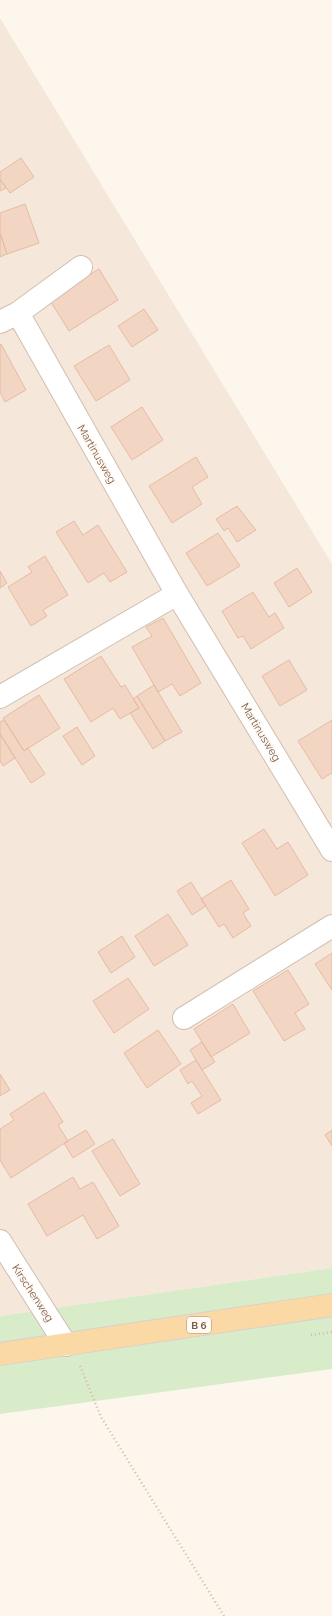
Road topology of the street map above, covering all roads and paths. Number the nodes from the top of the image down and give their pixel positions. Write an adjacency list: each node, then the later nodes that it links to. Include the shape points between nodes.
1 (81, 266): 2 (street)
2 (9, 318): 3 (street, Martinusweg)
3 (177, 594): 4 (street); 5 (street, Martinusweg)
4 (0, 697)
5 (332, 850)
6 (332, 926): 7 (street)
7 (184, 1018)
8 (0, 1241): 10 (street, Kirschenweg)
9 (332, 1305): 10 (main road, B 6)
10 (66, 1344): 11 (main road, B 6)
11 (0, 1354)
12 (81, 1367): 13 (path, via 101,1417)
13 (224, 1616)

